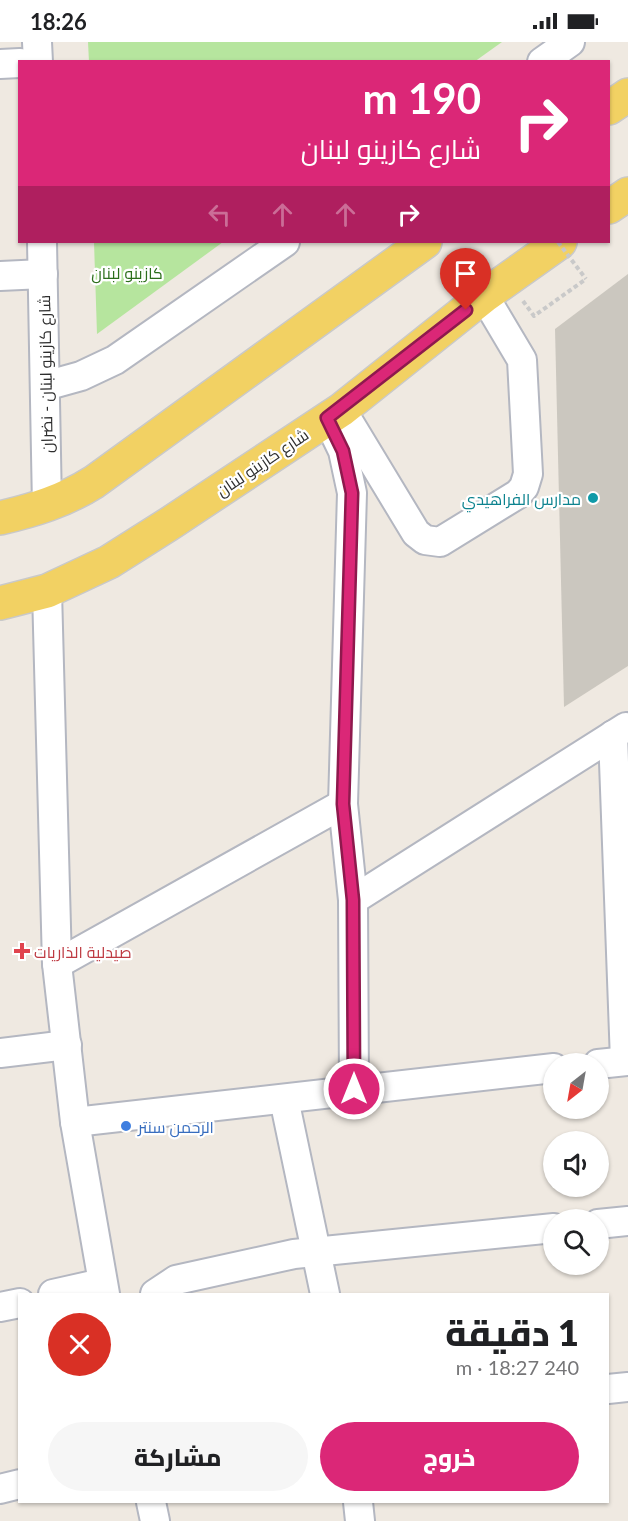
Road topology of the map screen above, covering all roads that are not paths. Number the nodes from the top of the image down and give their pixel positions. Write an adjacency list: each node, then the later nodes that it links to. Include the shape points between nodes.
1 (38, 42): 3 (street)
2 (570, 42): 4 (street)
3 (38, 60)
4 (545, 60)
5 (18, 63): 6 (street)
6 (0, 64)
7 (628, 95): 8 (main road)
8 (610, 107)
9 (628, 194): 10 (main road)
10 (610, 206)
11 (42, 243): 15 (street, شارع كازينو لبنان - نضران)
12 (284, 243): 18 (street, via 115,360 81,376)
13 (424, 243): 20 (main road, via 94,482)
14 (558, 243): 17 (main road, شارع كازينو لبنان)
15 (43, 274): 16 (street); 18 (street, شارع كازينو لبنان - نضران)
16 (0, 276)
17 (484, 296): 19 (main road, شارع كازينو لبنان); 19 (street, via 522,360 528,474 518,494 440,542 425,540 416,533)
18 (45, 386): 20 (street, شارع كازينو لبنان - نضران)
19 (334, 414): 22 (main road, شارع كازينو لبنان, via 139,543); 25 (street, via 352,493)
20 (47, 506): 21 (main road)
21 (0, 518)
22 (47, 591): 23 (main road, شارع كازينو لبنان); 27 (street)
23 (0, 603)
24 (621, 730): 26 (street); 30 (street)
25 (343, 804): 26 (street); 27 (street)
26 (353, 900): 32 (street)
27 (57, 964): 28 (street)
28 (67, 1045): 29 (street); 34 (street)
29 (0, 1053)
30 (617, 1062)
31 (543, 1069): 32 (street)
32 (354, 1089): 33 (street)
33 (284, 1099): 34 (street); 38 (street)
34 (75, 1122): 39 (street)
35 (628, 1221): 36 (street)
36 (609, 1223)
37 (543, 1229): 38 (street)
38 (317, 1252): 41 (street, via 176,1280); 42 (street)
39 (103, 1289): 40 (street)
40 (63, 1293)
41 (156, 1293)
42 (325, 1293)
43 (18, 1303): 44 (street)
44 (0, 1307)
45 (628, 1387): 46 (street)
46 (609, 1389)
47 (18, 1484): 48 (street)
48 (0, 1489)
49 (151, 1503): 51 (street)
50 (358, 1503): 52 (street)
51 (155, 1521)
52 (360, 1521)

